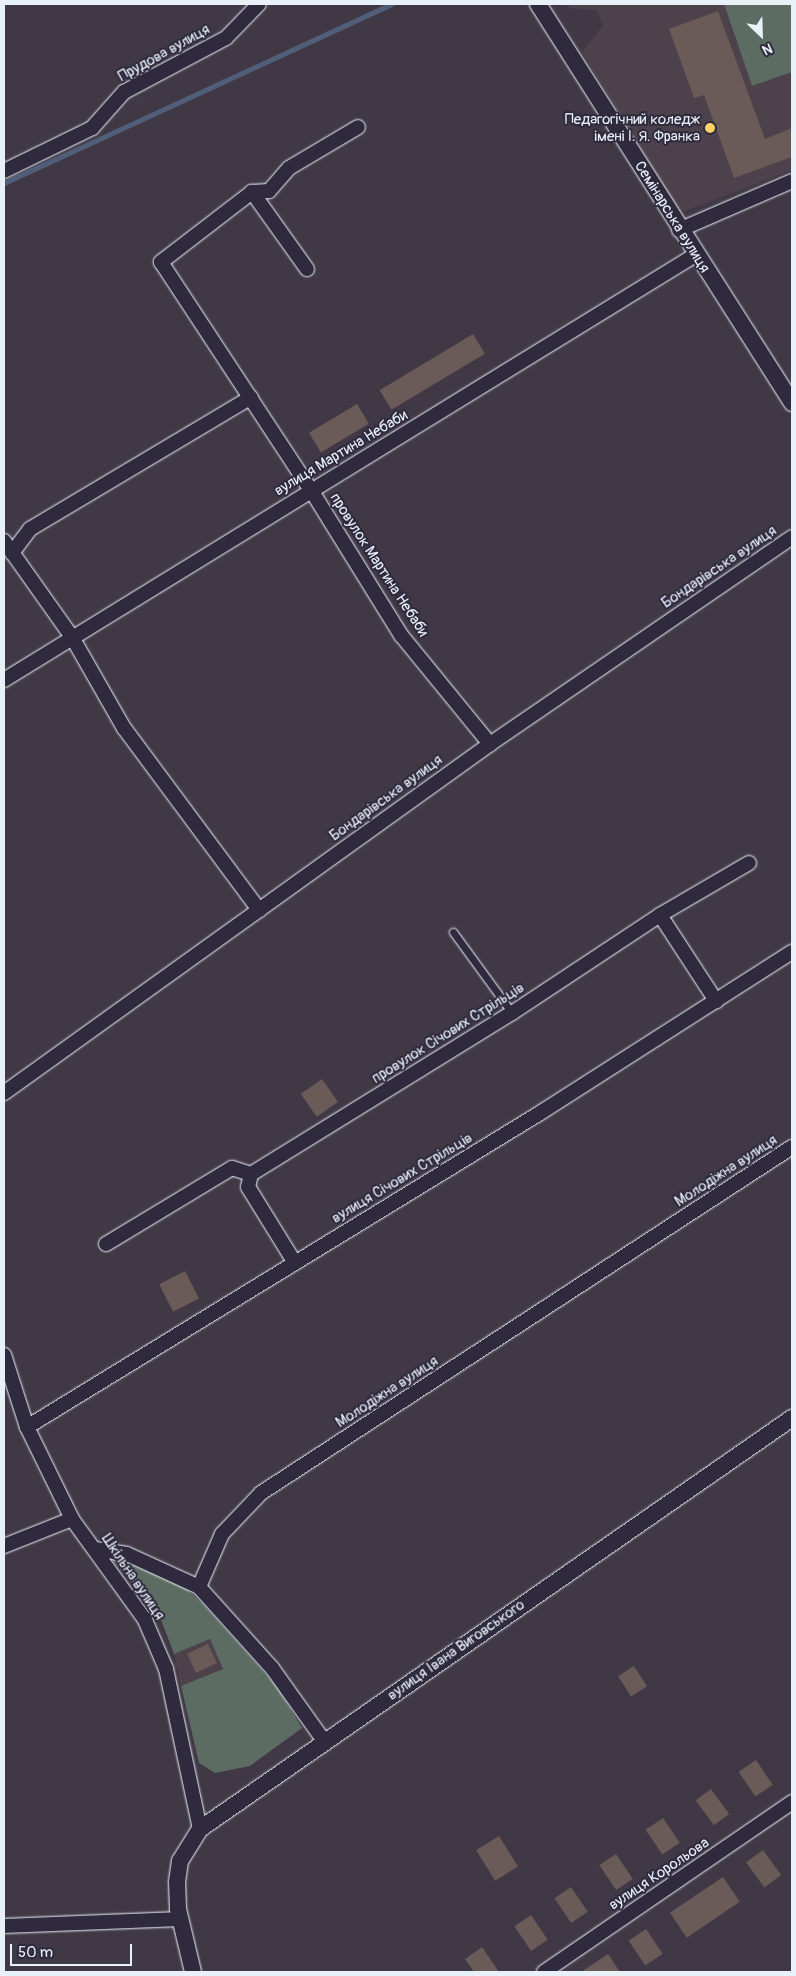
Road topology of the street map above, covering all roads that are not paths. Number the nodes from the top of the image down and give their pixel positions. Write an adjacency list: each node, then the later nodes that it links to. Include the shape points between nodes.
1 (259, 4): 4 (street, Прудова вулиця, via 226,38 124,92 92,128)
2 (538, 4): 7 (street, Семінарська вулиця)
3 (358, 127): 6 (street, via 289,168 269,191)
4 (4, 171)
5 (792, 181): 7 (street)
6 (252, 192): 9 (street); 10 (street, провулок Мартина Небаби, via 161,262)
7 (680, 230): 8 (street, Семінарська вулиця)
8 (696, 255): 11 (street, Семінарська вулиця); 12 (street, вулиця Мартина Небаби)
9 (307, 269)
10 (251, 397): 12 (street, провулок Мартина Небаби); 15 (street, via 30,529)
11 (792, 403)
12 (311, 490): 16 (street, вулиця Мартина Небаби); 18 (street, провулок Мартина Небаби, via 402,634)
13 (792, 537): 18 (street, Бондарівська вулиця)
14 (4, 541): 15 (street)
15 (12, 553): 16 (street)
16 (72, 638): 17 (street, вулиця Мартина Небаби); 20 (street, via 124,728)
17 (4, 680)
18 (490, 744): 20 (street, Бондарівська вулиця)
19 (748, 863): 21 (street, провулок Січових Стрільців)
20 (259, 910): 26 (street, Бондарівська вулиця)
21 (660, 915): 24 (street); 25 (street, провулок Січових Стрільців)
22 (453, 932): 25 (lane)
23 (792, 952): 24 (street, вулиця Січових Стрільців)
24 (716, 1001): 30 (street, вулиця Січових Стрільців)
25 (512, 1013): 28 (street, провулок Січових Стрільців)
26 (4, 1092)
27 (792, 1147): 37 (street, Молодіжна вулиця, via 260,1493 222,1534)
28 (252, 1174): 29 (street, via 232,1168); 30 (street, via 248,1187)
29 (106, 1244)
30 (295, 1262): 33 (street, вулиця Січових Стрільців)
31 (4, 1355): 33 (street, Шкільна вулиця)
32 (792, 1418): 38 (street, вулиця Івана Виговського)
33 (27, 1427): 34 (street, Шкільна вулиця)
34 (72, 1519): 35 (street); 36 (street, Шкільна вулиця)
35 (4, 1546)
36 (96, 1549): 37 (street, via 127,1554); 40 (street, Шкільна вулиця, via 145,1620 166,1668)
37 (199, 1587): 38 (street, via 272,1668)
38 (324, 1741): 40 (street, вулиця Івана Виговського)
39 (792, 1802): 44 (street, вулиця Корольова)
40 (200, 1829): 41 (street, вулиця Івана Виговського, via 180,1861 177,1882)
41 (180, 1919): 42 (street); 43 (street, вулиця Івана Виговського)
42 (4, 1926)
43 (193, 1972)
44 (544, 1972)

